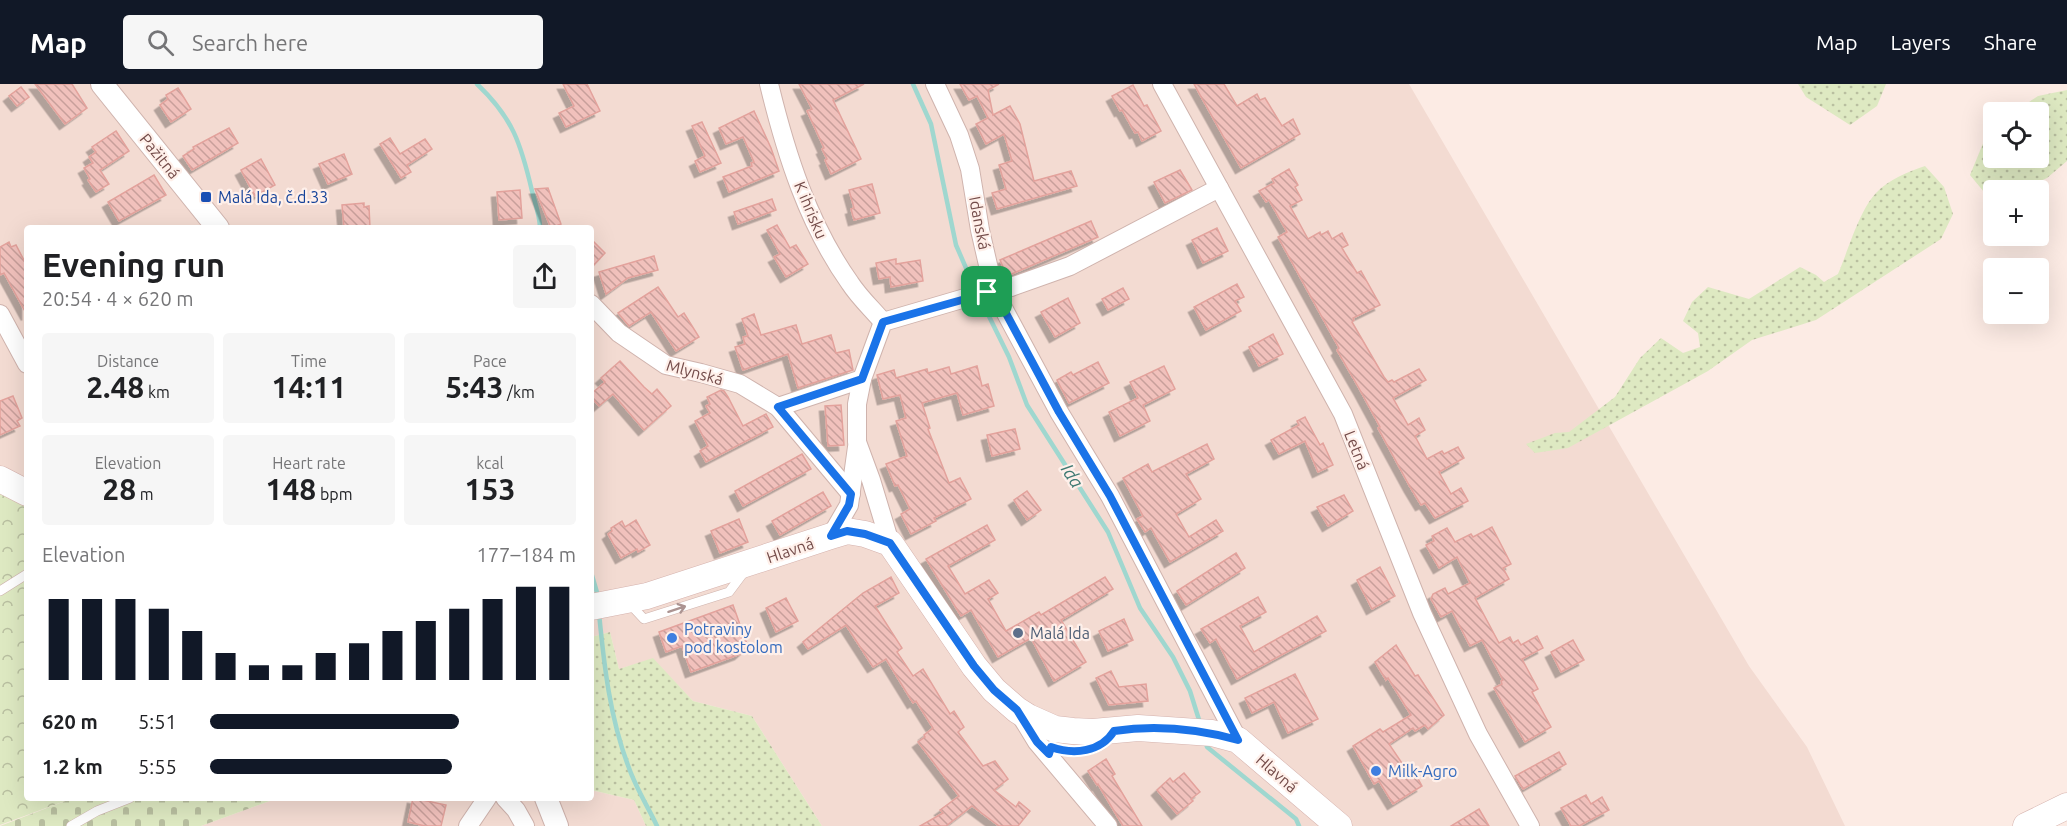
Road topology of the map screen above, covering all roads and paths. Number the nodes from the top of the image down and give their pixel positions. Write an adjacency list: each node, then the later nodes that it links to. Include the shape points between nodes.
1 (102, 84): 6 (street, Pažitná)
2 (769, 84): 10 (street, K ihrisku, via 808,209 851,285)
3 (935, 84): 7 (street, Idanská, via 970,169)
4 (1162, 84): 5 (street, Letná)
5 (1219, 188): 7 (street, via 1070,266); 37 (street, Letná, via 1343,414 1422,613 1478,734)
6 (216, 225)
7 (991, 291): 10 (street); 24 (street, Idanská, via 1110,496)
8 (594, 307): 14 (street, Mlynská, via 619,333 666,365 740,384)
9 (0, 314): 11 (street)
10 (883, 322): 13 (street)
11 (7, 343): 12 (street)
12 (24, 361)
13 (862, 379): 14 (street); 15 (street, via 856,404)
14 (778, 407): 18 (street, Mlynská)
15 (857, 442): 18 (street); 20 (street)
16 (0, 479): 17 (main road)
17 (24, 491)
18 (851, 494): 19 (street)
19 (831, 536): 20 (main road, Hlavná, via 847,531); 23 (main road, Hlavná)
20 (890, 543): 25 (main road, Hlavná, via 974,666 1017,710 1040,723)
21 (24, 576): 22 (lane)
22 (0, 591)
23 (611, 604)
24 (1238, 740): 25 (main road, Hlavná, via 1212,733 1138,728 1093,732); 36 (main road, Hlavná)
25 (1052, 743): 35 (street)
26 (122, 801): 31 (lane)
27 (485, 801): 32 (street)
28 (508, 801): 33 (street)
29 (547, 801): 34 (street)
30 (2067, 806): 38 (main road)
31 (71, 826)
32 (468, 826)
33 (525, 826)
34 (557, 826)
35 (1108, 826)
36 (1339, 826)
37 (1530, 826)
38 (2026, 826)

